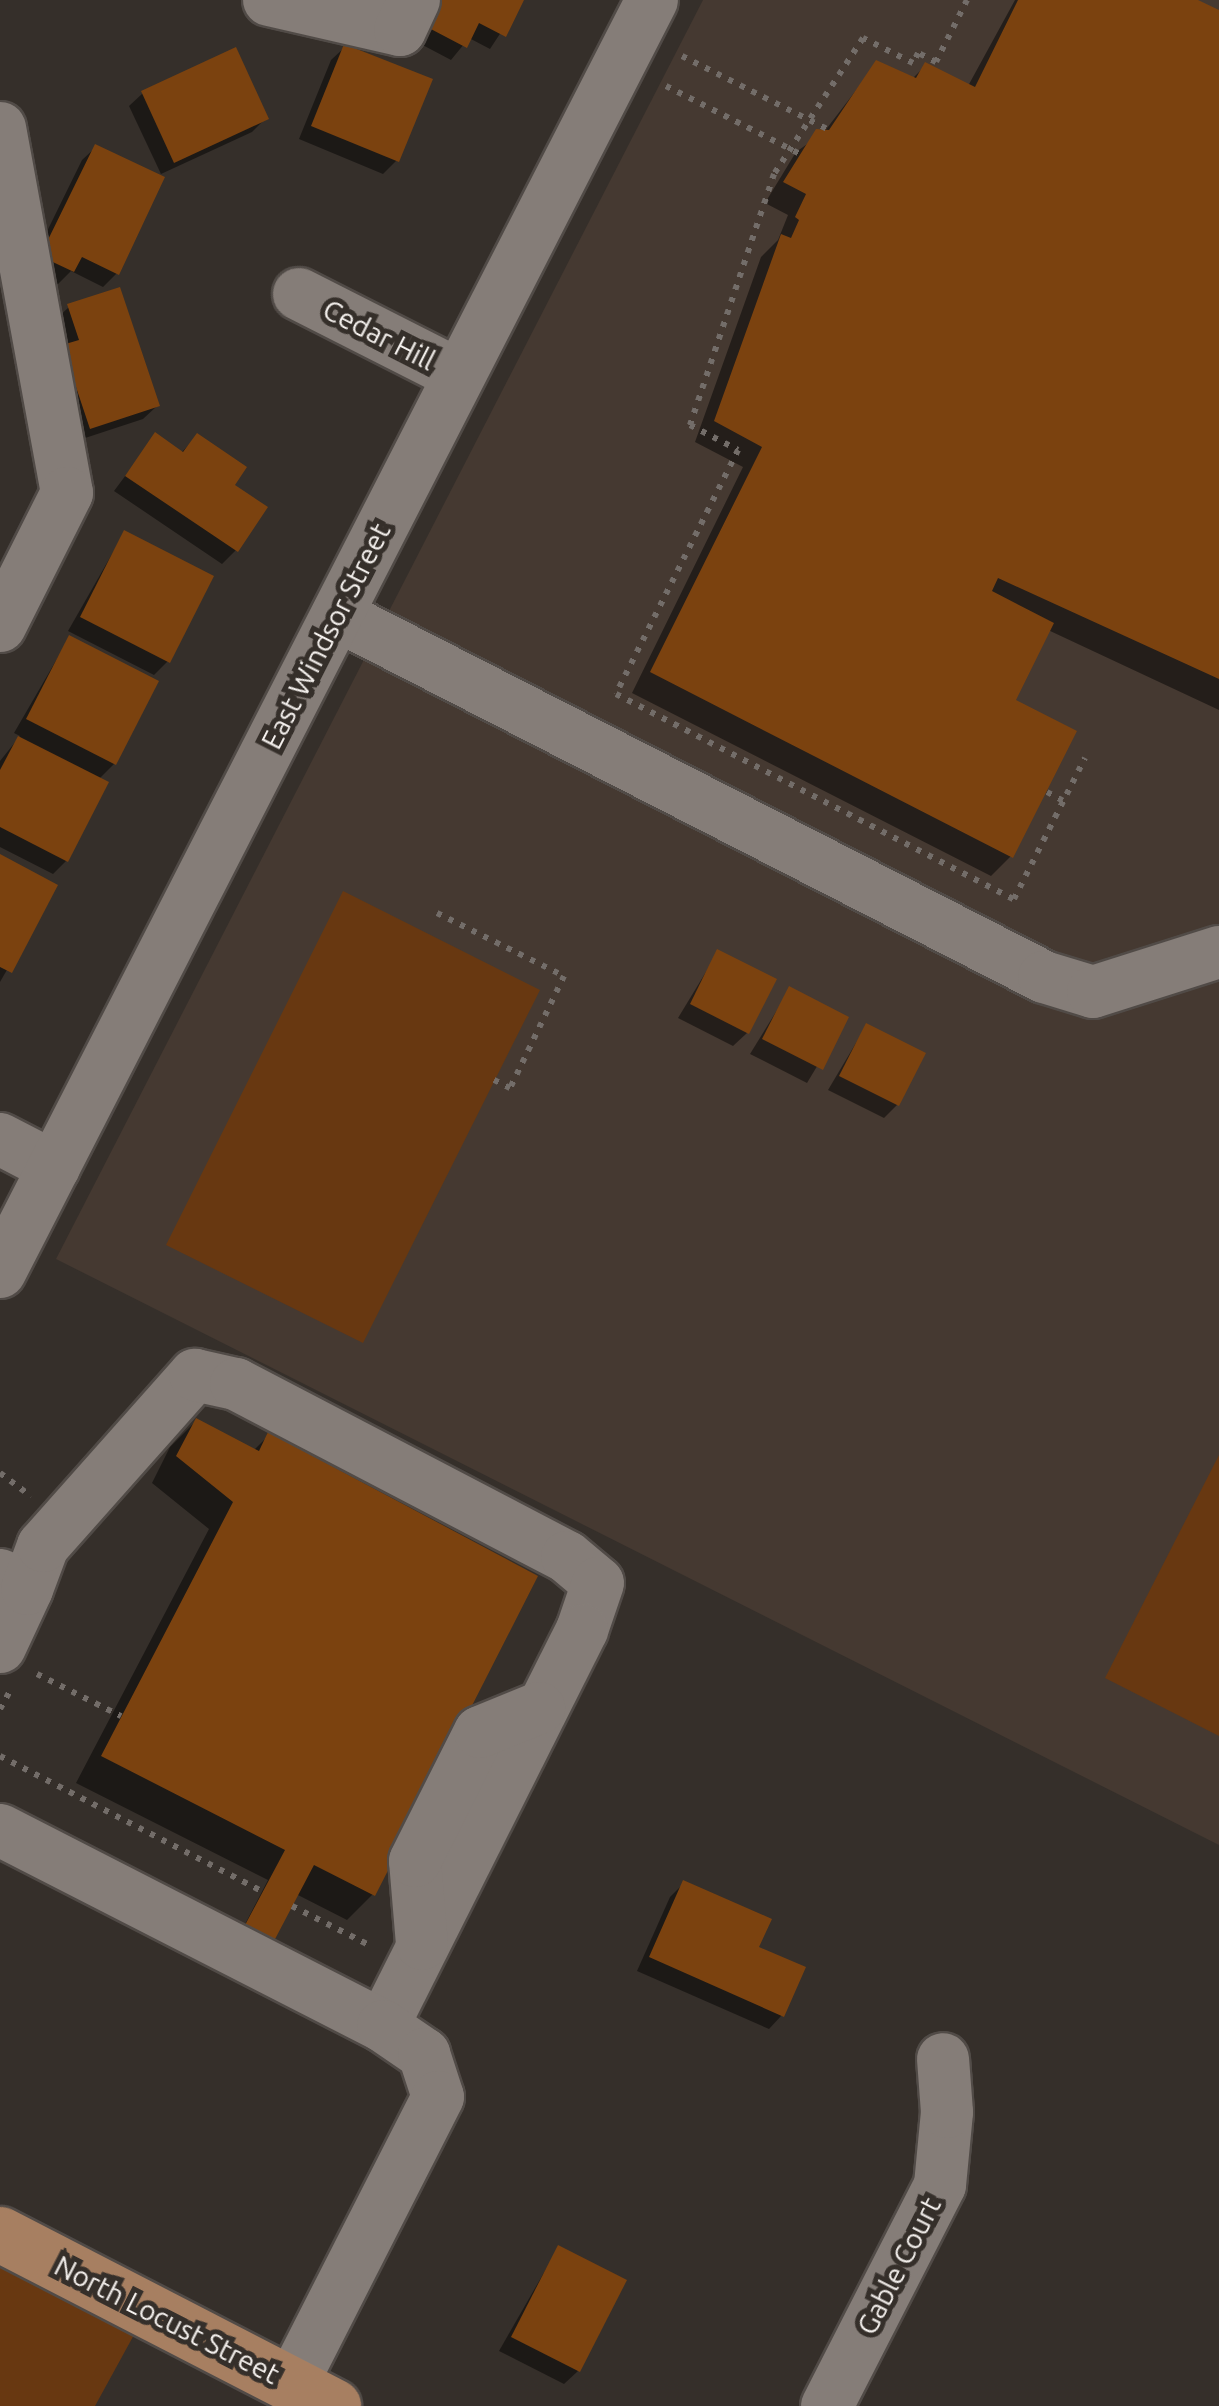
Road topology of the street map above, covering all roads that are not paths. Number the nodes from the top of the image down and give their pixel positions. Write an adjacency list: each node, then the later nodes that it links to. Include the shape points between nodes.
1 (269, 0): 2 (street, via 400,30)
2 (414, 0)
3 (652, 0): 6 (street, East Windsor Street)
4 (0, 128): 8 (street, via 67,493)
5 (300, 294): 6 (street, Cedar Hill)
6 (459, 375): 7 (street, East Windsor Street)
7 (337, 615): 9 (street, via 1044,977 1092,992); 11 (street, East Windsor Street)
8 (0, 626)
9 (1219, 952)
10 (0, 1139): 11 (street)
11 (54, 1167): 12 (street, East Windsor Street)
12 (0, 1272)
13 (14, 1582): 14 (street); 16 (street, via 194,1375 236,1384 567,1557 598,1583 582,1630 404,1949)
14 (11, 1657)
15 (0, 1830): 16 (street)
16 (383, 2026): 19 (street, via 424,2054 438,2098)
17 (943, 2059): 20 (street, Gable Court, via 948,2112 940,2185)
18 (0, 2234): 19 (main road, North Locust Street)
19 (312, 2395)
20 (827, 2406)

